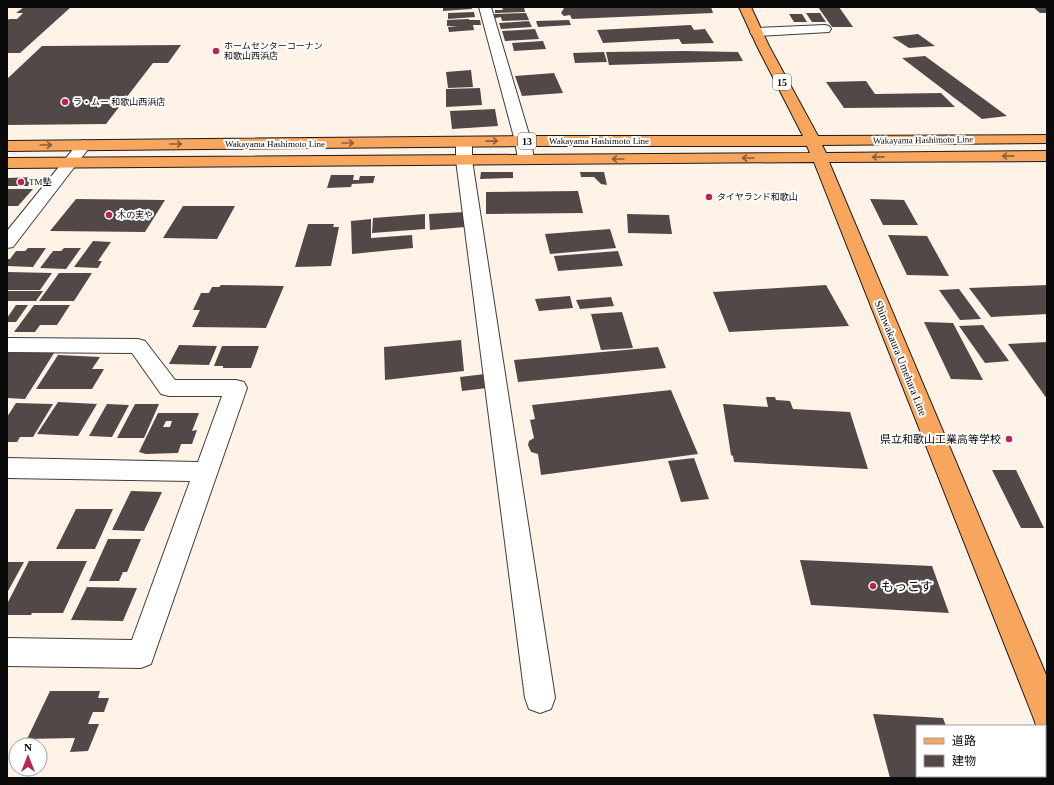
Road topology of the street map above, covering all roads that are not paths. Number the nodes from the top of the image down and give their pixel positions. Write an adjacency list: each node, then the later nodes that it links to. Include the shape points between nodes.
1 (485, 7): 6 (street)
2 (744, 7): 4 (main road, Shinwakaura Umehara Line / 15)
3 (825, 29): 4 (street)
4 (756, 32): 9 (main road, Shinwakaura Umehara Line / 15)
5 (1047, 139): 9 (main road, Wakayama Hashimoto Line / 13)
6 (523, 141): 9 (main road, Wakayama Hashimoto Line / 13); 10 (main road, Wakayama Hashimoto Line / 13, one-way to 6); 12 (street)
7 (84, 145): 8 (main road, Wakayama Hashimoto Line / 13, one-way to 7); 10 (main road, Wakayama Hashimoto Line / 13, one-way to 10); 13 (street)
8 (7, 146)
9 (816, 149): 11 (main road, Wakayama Hashimoto Line / 13, one-way to 9); 12 (main road, Wakayama Hashimoto Line / 13, one-way to 12); 21 (main road, Shinwakaura Umehara Line / 15)
10 (464, 151): 12 (main road, Wakayama Hashimoto Line / 13); 13 (main road, Wakayama Hashimoto Line / 13); 20 (street)
11 (1047, 156)
12 (526, 159)
13 (71, 162): 14 (main road, Wakayama Hashimoto Line / 13); 15 (street)
14 (7, 163)
15 (7, 243)
16 (7, 345): 18 (street, via 138,346 169,388 236,388)
17 (7, 468): 18 (street)
18 (206, 472): 19 (street, via 141,654)
19 (7, 652)
20 (540, 698)
21 (1047, 714)

